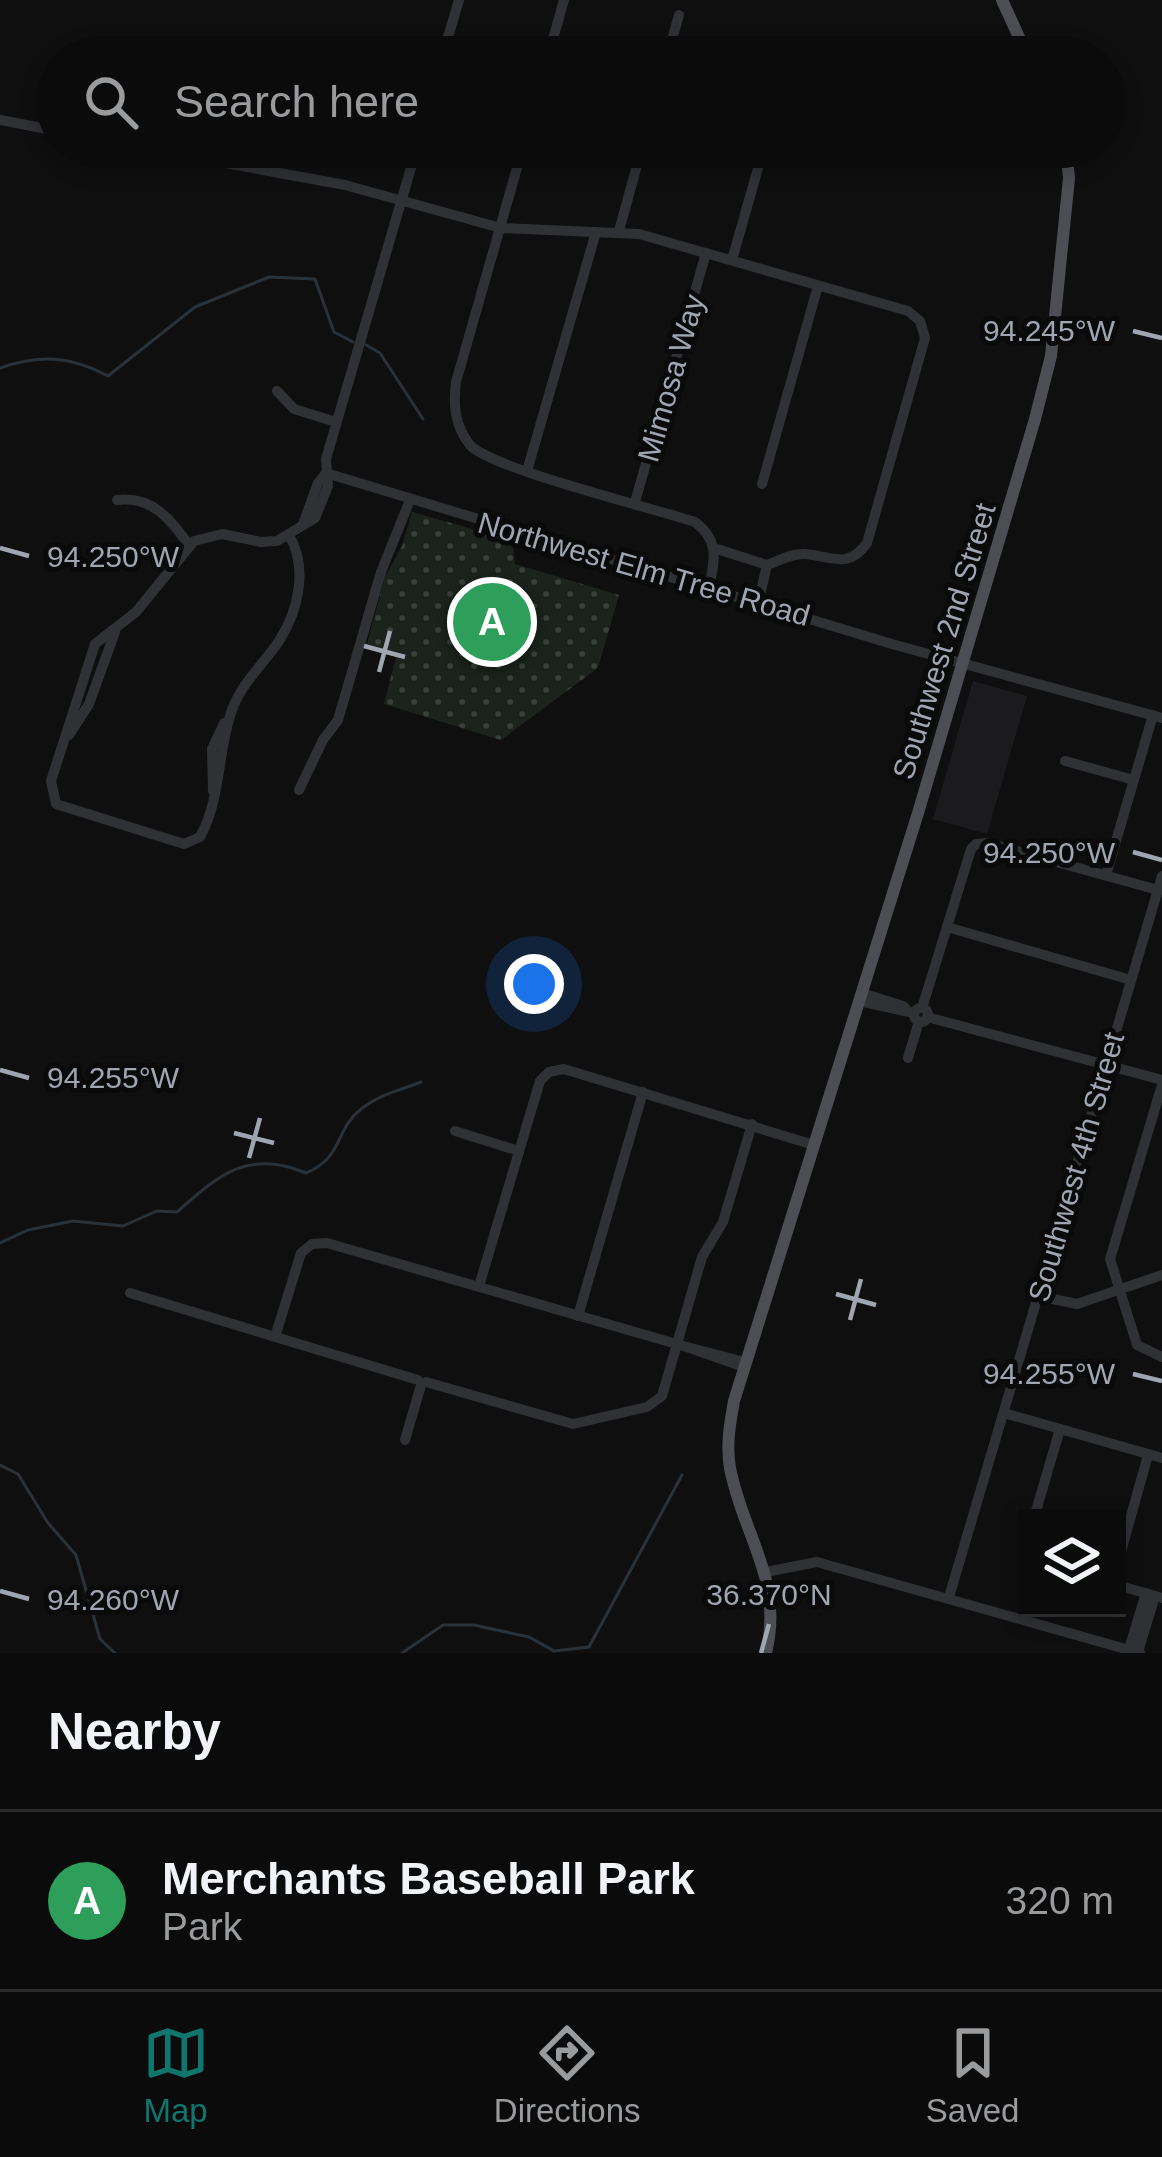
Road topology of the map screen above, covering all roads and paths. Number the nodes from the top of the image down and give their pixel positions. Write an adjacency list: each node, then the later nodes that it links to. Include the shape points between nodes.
1 (459, 0): 5 (street)
2 (564, 0): 6 (street)
3 (1002, 0): 8 (main road)
4 (679, 15): 7 (street)
5 (448, 36)
6 (554, 36)
7 (673, 36)
8 (1018, 36)
9 (0, 120): 10 (street)
10 (36, 126)
11 (247, 168): 17 (street)
12 (411, 168): 17 (street)
13 (517, 168): 18 (street)
14 (637, 168): 20 (street)
15 (758, 168): 22 (street)
16 (1068, 168): 38 (main road, Southwest 2nd Street, via 1048,374)
17 (402, 198): 18 (street); 25 (street)
18 (501, 228): 19 (street); 26 (street, via 454,403 461,432 487,458)
19 (596, 232): 20 (street); 26 (street)
20 (619, 232): 21 (street)
21 (706, 253): 22 (street); 31 (street, Mimosa Way)
22 (732, 260): 23 (street)
23 (818, 286): 28 (street); 35 (street, via 908,310 925,338 860,553 843,561 803,554)
24 (277, 391): 25 (street, via 294,409)
25 (337, 422): 27 (street)
26 (527, 471): 31 (street)
27 (326, 473): 30 (street, Northwest Elm Tree Road); 32 (street, via 303,525)
28 (762, 484)
29 (117, 500): 33 (street, via 146,501)
30 (410, 500): 36 (street, Northwest Elm Tree Road); 42 (street, via 338,720)
31 (635, 502): 34 (street, via 695,522)
32 (289, 535): 33 (street, via 261,542 210,535); 33 (street, via 300,555 293,605 282,637 250,675 212,749 214,798 192,843 67,810 56,804 51,781 116,631)
33 (189, 545)
34 (717, 549): 35 (street); 36 (street)
35 (766, 565): 37 (street)
36 (709, 589): 37 (street, Northwest Elm Tree Road)
37 (758, 604): 38 (street, Northwest Elm Tree Road)
38 (962, 662): 39 (street, Northwest Elm Tree Road); 48 (main road, Southwest 2nd Street)
39 (1158, 717): 41 (street)
40 (1065, 761): 41 (street)
41 (1134, 780): 43 (street)
42 (299, 790)
43 (1106, 874): 45 (street); 46 (street, via 976,844)
44 (1162, 876): 45 (street, Southwest 4th Street)
45 (1158, 890): 47 (street, Southwest 4th Street)
46 (947, 927): 47 (street); 49 (street)
47 (1131, 980): 51 (street, Southwest 4th Street)
48 (860, 997): 49 (street); 56 (main road, Southwest 2nd Street)
49 (918, 1014): 50 (street); 51 (street)
50 (908, 1058)
51 (1106, 1067): 52 (street); 62 (street, Southwest 4th Street)
52 (1162, 1083): 60 (street, via 1110,1259)
53 (643, 1092): 54 (street); 57 (street, via 564,1069 549,1072); 63 (street)
54 (752, 1124): 56 (street); 65 (street, via 723,1222 702,1257)
55 (454, 1131): 57 (street)
56 (815, 1142): 67 (main road, Southwest 2nd Street)
57 (519, 1151): 59 (street)
58 (1162, 1275): 60 (street)
59 (479, 1286): 63 (street); 64 (street, via 312,1244 301,1253)
60 (1118, 1290): 62 (street, via 1077,1304); 66 (street, via 1137,1346)
61 (130, 1293): 64 (street)
62 (1038, 1296): 69 (street, Southwest 4th Street)
63 (578, 1316): 65 (street)
64 (275, 1336): 68 (street)
65 (682, 1346): 67 (street); 68 (street, via 662,1396 647,1407 573,1424)
66 (1162, 1357)
67 (745, 1365): 76 (main road, Southwest 2nd Street, via 730,1419 729,1464)
68 (422, 1382): 71 (street)
69 (1004, 1413): 70 (street); 78 (street, Southwest 4th Street)
70 (1060, 1429): 72 (street); 74 (street)
71 (405, 1441)
72 (1148, 1455): 73 (street); 75 (street)
73 (1162, 1459)
74 (1037, 1509)
75 (1126, 1533)
76 (766, 1572): 78 (street, via 817,1562); 80 (main road, Southwest 2nd Street)
77 (1154, 1596): 79 (street)
78 (950, 1597): 79 (street)
79 (1136, 1651)
80 (766, 1653)

